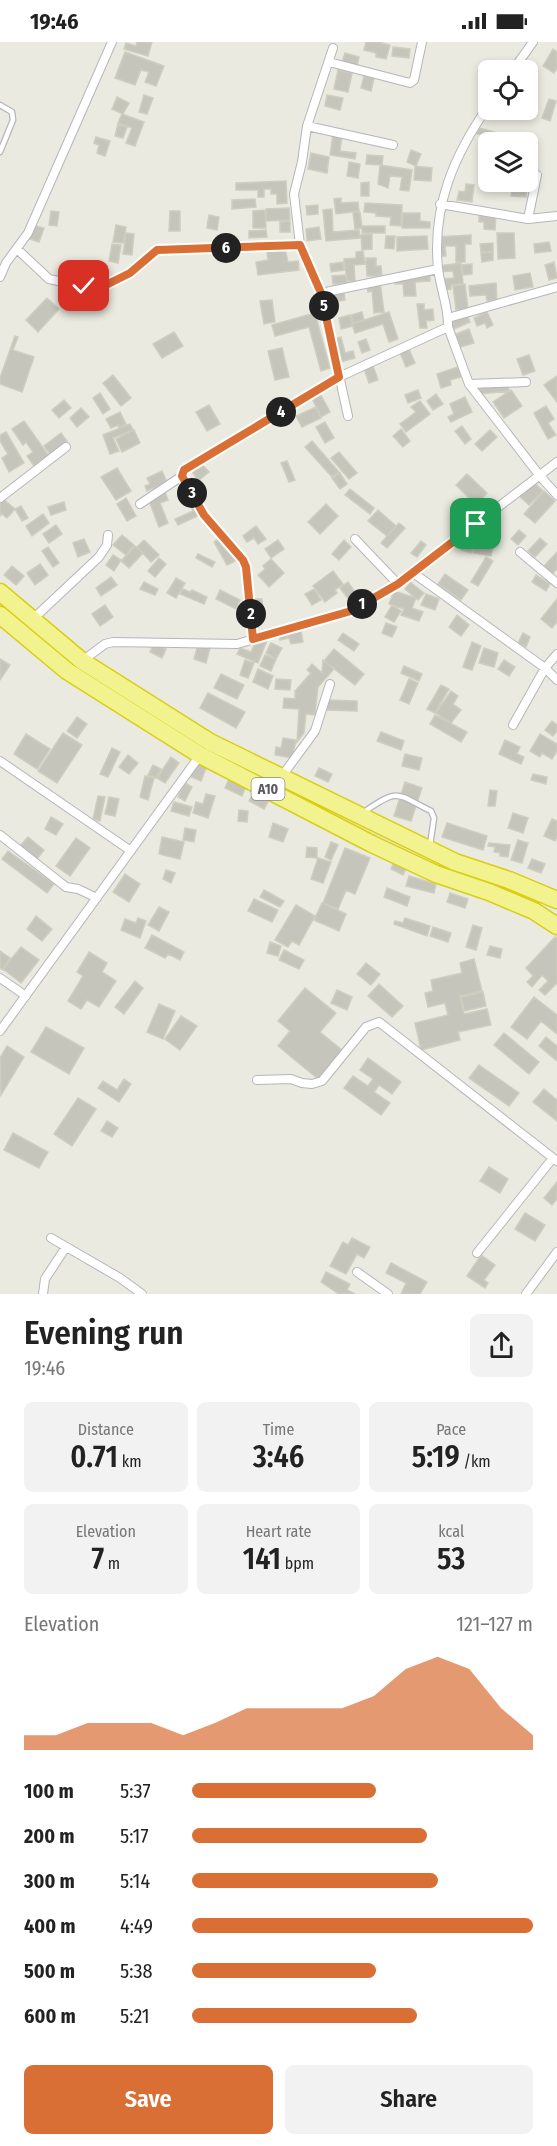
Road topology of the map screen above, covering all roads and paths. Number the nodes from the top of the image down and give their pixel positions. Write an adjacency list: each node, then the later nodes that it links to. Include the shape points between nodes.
1 (112, 42): 17 (street, via 28,233)
2 (422, 42): 6 (street, via 410,83)
3 (533, 42): 5 (street)
4 (333, 48): 6 (street)
5 (520, 60)
6 (328, 62): 9 (street)
7 (0, 105): 11 (lane, via 12,112 13,120)
8 (478, 120): 13 (street, via 451,170)
9 (307, 126): 10 (street); 16 (street, via 294,194)
10 (393, 145)
11 (0, 152)
12 (534, 192): 15 (street)
13 (440, 204): 15 (street); 18 (street)
14 (557, 216): 15 (street)
15 (528, 219)
16 (300, 245): 17 (street, via 157,250 130,273 104,286 49,279); 21 (street)
17 (17, 249): 19 (street)
18 (438, 269): 21 (street); 22 (street)
19 (0, 277)
20 (557, 287): 22 (street)
21 (321, 293): 23 (street)
22 (448, 323): 23 (street); 25 (street)
23 (339, 377): 26 (street); 29 (street, via 184,470)
24 (526, 382): 25 (street)
25 (469, 384): 30 (street)
26 (348, 416)
27 (66, 447): 32 (street)
28 (557, 462): 30 (street)
29 (182, 476): 33 (street); 43 (street, via 204,515 243,560)
30 (540, 476): 31 (street); 37 (street)
31 (557, 495)
32 (0, 498)
33 (140, 504)
34 (108, 535): 42 (street, via 99,557)
35 (355, 539): 39 (street)
36 (520, 552): 38 (street)
37 (412, 572): 39 (street); 46 (street)
38 (557, 583)
39 (398, 584): 43 (street, via 351,611)
40 (0, 592): 42 (highway, A10)
41 (0, 615): 50 (highway, A10, via 67,671)
42 (33, 619): 45 (highway, A10)
43 (253, 639): 45 (street, via 237,644 113,642)
44 (557, 654): 46 (street)
45 (82, 661): 50 (highway, A10)
46 (545, 668): 47 (street); 49 (street)
47 (557, 680)
48 (330, 684): 52 (street, via 315,730)
49 (513, 725)
50 (205, 748): 52 (highway, A10); 56 (highway, A10); 58 (street)
51 (0, 761): 58 (street)
52 (282, 776): 53 (highway, A10)
53 (359, 815): 54 (highway, A10); 57 (lane, via 388,795 398,794 431,811 434,818)
54 (382, 827): 56 (street); 57 (highway, A10)
55 (0, 835): 59 (street, via 66,887)
56 (372, 844): 61 (highway, A10, via 436,874 534,911)
57 (430, 850): 60 (highway, A10)
58 (131, 851): 59 (street)
59 (97, 898): 63 (street)
60 (557, 900)
61 (557, 926)
62 (0, 978): 63 (street)
63 (26, 996): 64 (street)
64 (0, 1031)
65 (257, 1080): 66 (street, via 291,1079 312,1084 322,1081 366,1027 378,1022)
66 (555, 1159): 70 (street)
67 (51, 1238): 68 (street)
68 (66, 1247): 72 (street, via 45,1279); 73 (street)
69 (557, 1252): 75 (street)
70 (477, 1253)
71 (357, 1272): 74 (street)
72 (43, 1294)
73 (142, 1294)
74 (388, 1294)
75 (526, 1294)

